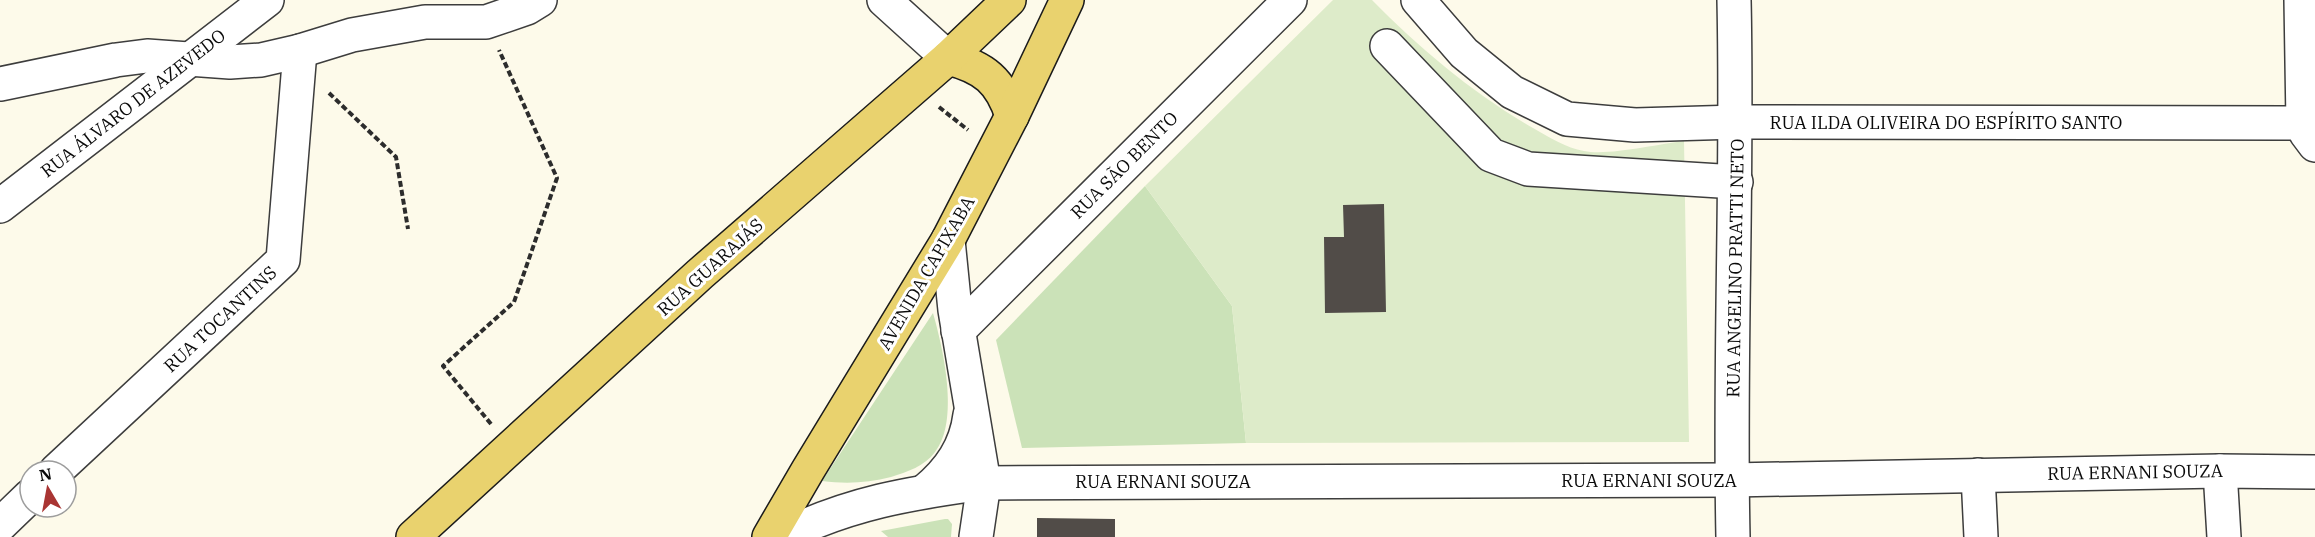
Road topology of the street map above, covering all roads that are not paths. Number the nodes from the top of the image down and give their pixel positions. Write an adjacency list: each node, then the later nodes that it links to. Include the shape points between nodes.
1 (267, 0): 11 (street, RUA ÁLVARO DE AZEVEDO)
2 (540, 0): 12 (street, via 486,22 425,21 352,35)
3 (884, 0): 13 (street)
4 (1009, 0): 13 (main road, RUA GUARAJÁS)
5 (1067, 0): 15 (main road, AVENIDA CAPIXABA)
6 (1290, 0): 21 (street, RUA SÃO BENTO)
7 (1418, 0): 16 (street, RUA ILDA OLIVEIRA DO ESPÍRITO SANTO, via 1464,52 1512,92 1567,119 1635,125)
8 (1734, 0): 16 (street, RUA ANGELINO PRATTI NETO)
9 (2301, 0): 17 (street)
10 (1388, 46): 18 (street, via 1491,155 1528,169)
11 (191, 58): 12 (street, via 230,62); 14 (street, via 147,56 116,60); 19 (street, RUA ÁLVARO DE AZEVEDO)
12 (300, 58): 23 (street, RUA TOCANTINS, via 284,260)
13 (948, 58): 15 (main road, via 967,62 996,83); 31 (main road, RUA GUARAJÁS, via 700,274)
14 (0, 84)
15 (1012, 116): 20 (main road, AVENIDA CAPIXABA)
16 (1737, 122): 17 (street, RUA ILDA OLIVEIRA DO ESPÍRITO SANTO); 18 (street, RUA ANGELINO PRATTI NETO)
17 (2309, 134)
18 (1736, 182): 27 (street, RUA ANGELINO PRATTI NETO)
19 (0, 206)
20 (948, 240): 21 (street); 32 (main road, AVENIDA CAPIXABA)
21 (958, 331): 22 (street)
22 (971, 408): 28 (street); 29 (street, via 959,453 950,468)
23 (69, 459)
24 (2220, 471): 25 (street, RUA ERNANI SOUZA); 26 (street, RUA ERNANI SOUZA); 37 (street)
25 (2315, 472)
26 (1978, 475): 27 (street, RUA ERNANI SOUZA); 36 (street)
27 (1732, 480): 28 (street, RUA ERNANI SOUZA); 35 (street, RUA ANGELINO PRATTI NETO)
28 (984, 483): 29 (street, RUA ERNANI SOUZA); 34 (street)
29 (925, 490): 30 (street, RUA ERNANI SOUZA, via 893,496)
30 (838, 526): 33 (street, RUA ERNANI SOUZA)
31 (413, 537)
32 (769, 537)
33 (781, 537)
34 (976, 537)
35 (1733, 537)
36 (1981, 537)
37 (2224, 537)

